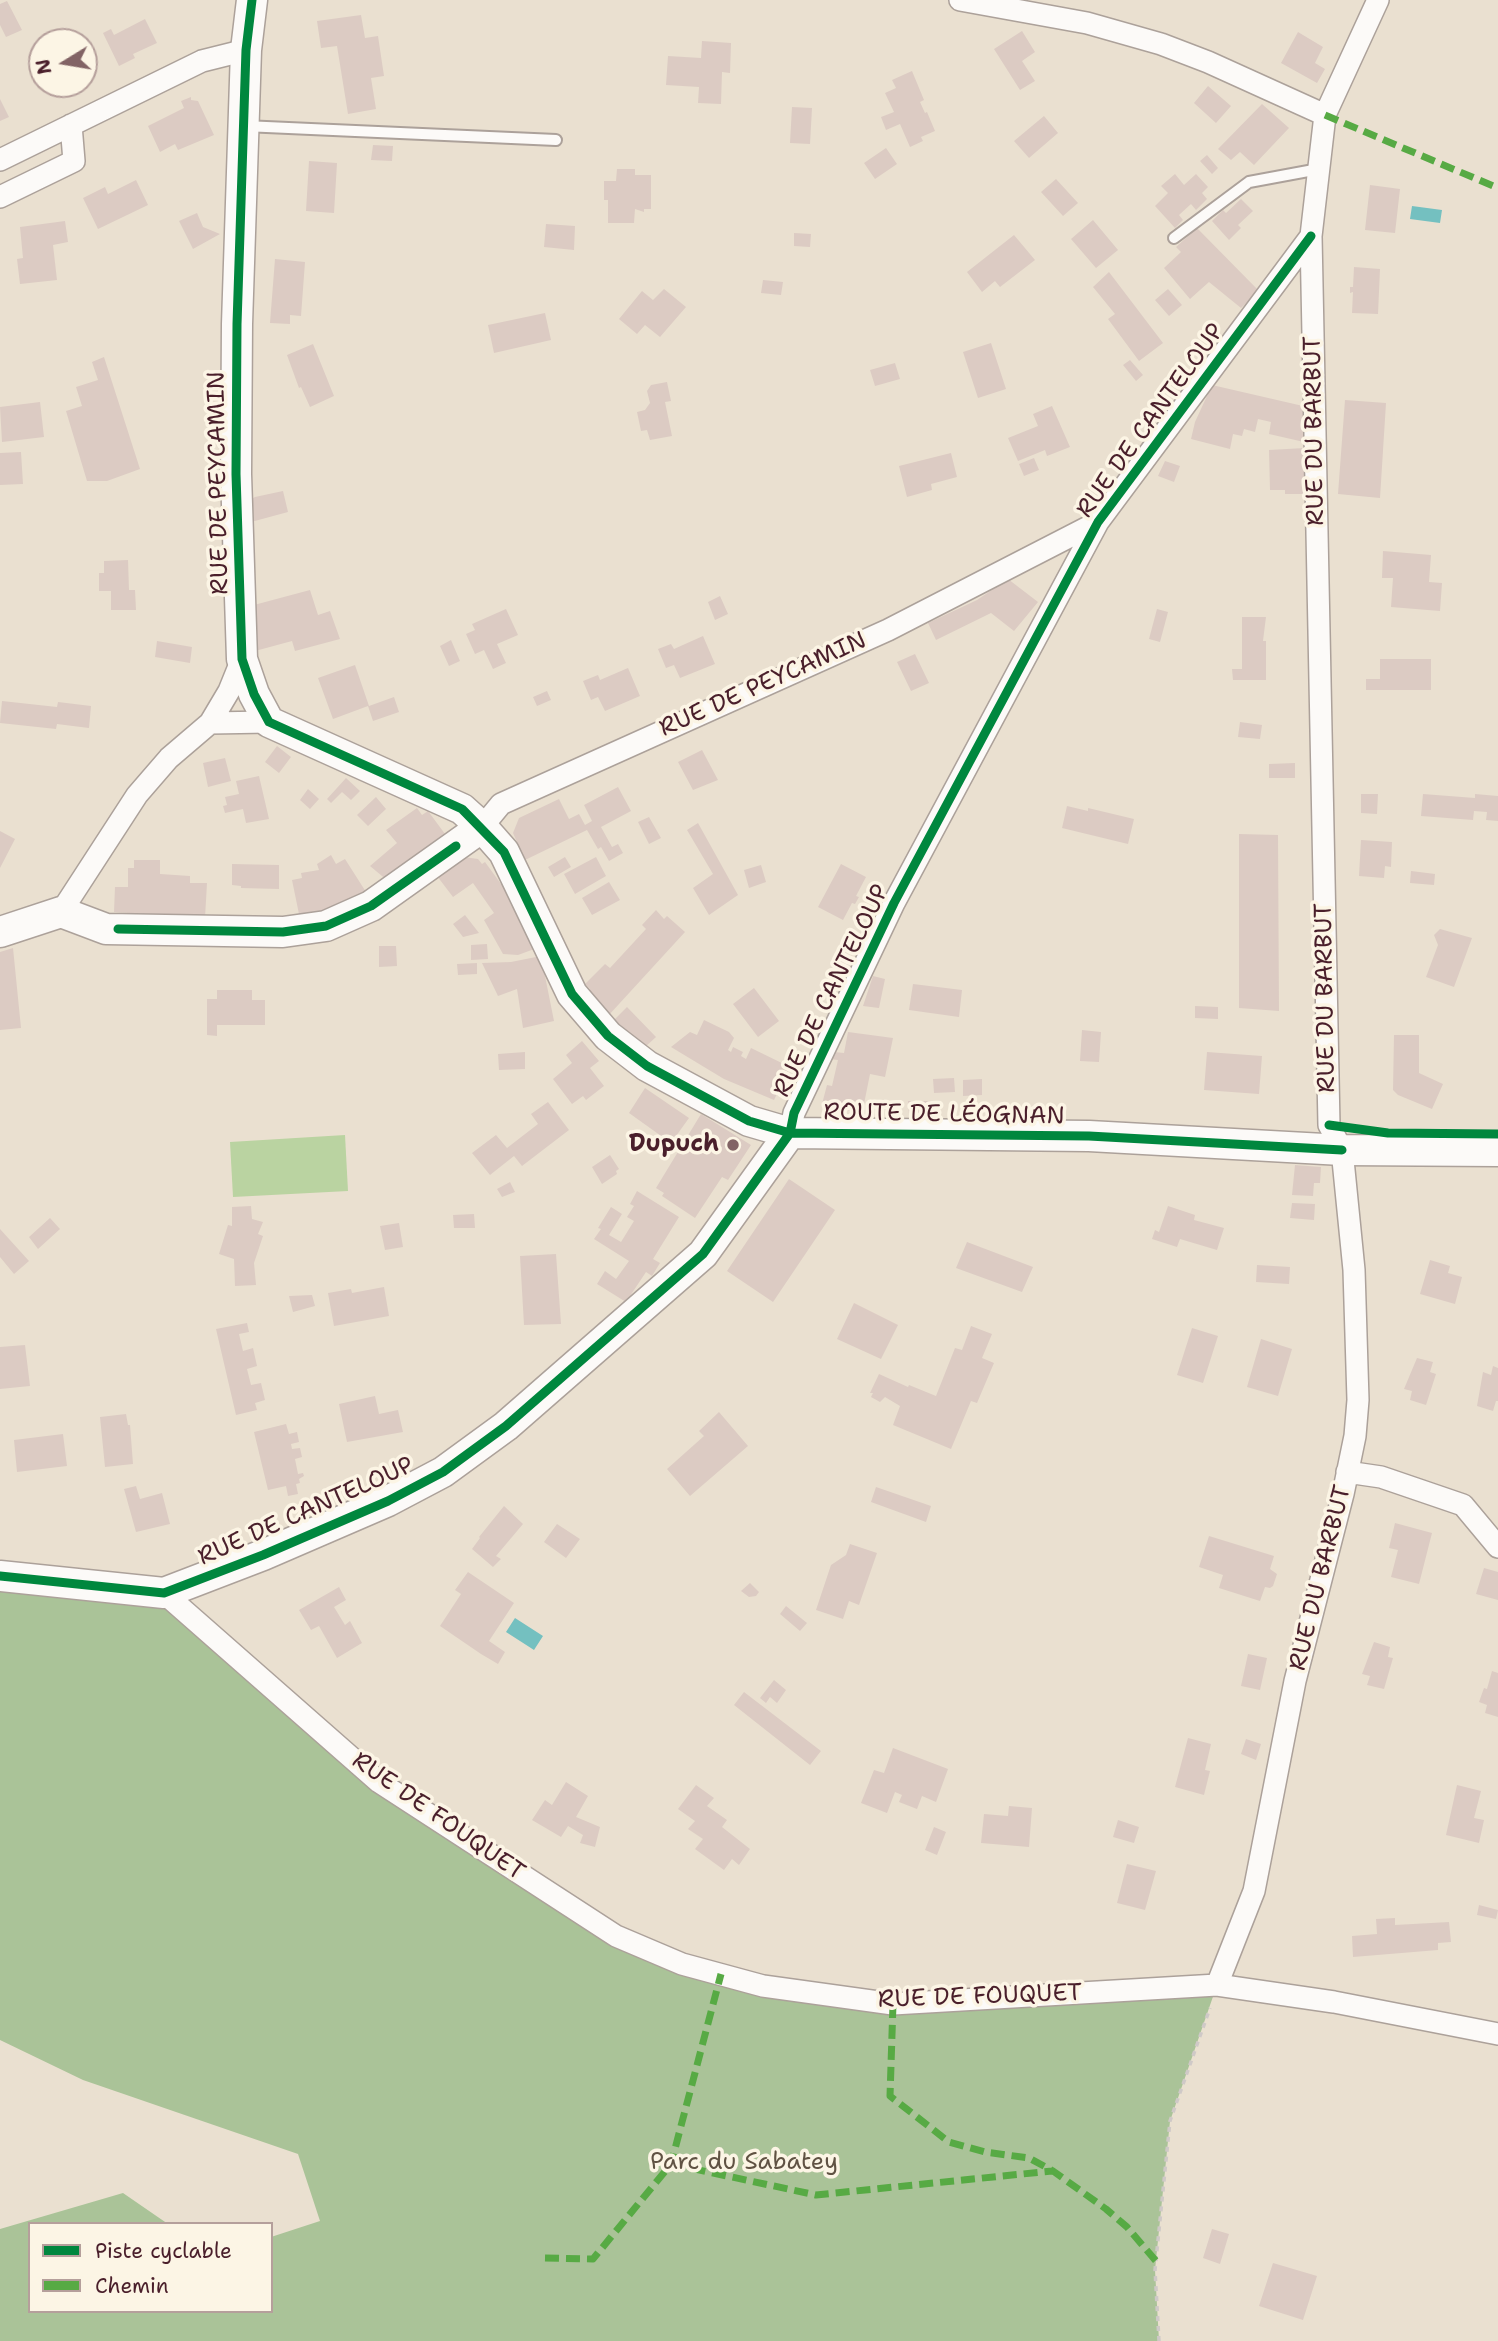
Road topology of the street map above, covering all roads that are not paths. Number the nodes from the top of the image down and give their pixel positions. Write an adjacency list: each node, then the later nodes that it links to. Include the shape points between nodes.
1 (252, 0): 4 (street, RUE DE PEYCAMIN)
2 (960, 0): 5 (street, via 1087,23 1161,44)
3 (1378, 0): 5 (street, RUE DU BARBUT)
4 (246, 50): 6 (street, via 202,61); 7 (street, RUE DE PEYCAMIN)
5 (1325, 115): 10 (street, RUE DU BARBUT)
6 (71, 125): 9 (street); 11 (street, via 75,160)
7 (244, 126): 8 (lane); 15 (street, RUE DE PEYCAMIN, via 236,460)
8 (556, 140)
9 (0, 160)
10 (1319, 169): 12 (street, RUE DU BARBUT); 13 (lane, via 1250,181)
11 (0, 197)
12 (1311, 236): 14 (street, RUE DE CANTELOUP); 22 (street, RUE DU BARBUT, via 1329,1125)
13 (1174, 238)
14 (1098, 522): 18 (street, RUE DE PEYCAMIN, via 888,630 501,804); 21 (street, RUE DE CANTELOUP, via 894,903 794,1113)
15 (242, 659): 16 (street, RUE DE PEYCAMIN); 17 (street, RUE DE PEYCAMIN)
16 (270, 722): 17 (street); 18 (street, via 462,809)
17 (210, 723): 19 (street, RUE DE PEYCAMIN, via 169,758 137,795)
18 (482, 827): 19 (street, via 371,906 326,926 283,932 106,929); 21 (street, ROUTE DE LÉOGNAN, via 504,852 572,994 608,1036 647,1066 748,1121)
19 (61, 912): 20 (street)
20 (0, 932)
21 (790, 1133): 22 (street, ROUTE DE LÉOGNAN, via 1089,1136); 27 (street, RUE DE CANTELOUP, via 703,1254 506,1426 443,1472 388,1501)
22 (1342, 1150): 23 (street, ROUTE DE LÉOGNAN); 24 (street, RUE DU BARBUT, via 1354,1270 1358,1400)
23 (1498, 1151)
24 (1347, 1472): 25 (street, via 1381,1477 1463,1505); 28 (street, RUE DU BARBUT, via 1295,1681 1254,1891)
25 (1498, 1547)
26 (0, 1576): 27 (street, RUE DE CANTELOUP)
27 (164, 1593): 28 (street, RUE DE FOUQUET, via 379,1782 616,1936 682,1964 762,1986 893,2004)
28 (1217, 1985): 29 (street, RUE DE FOUQUET)
29 (1498, 2034)

